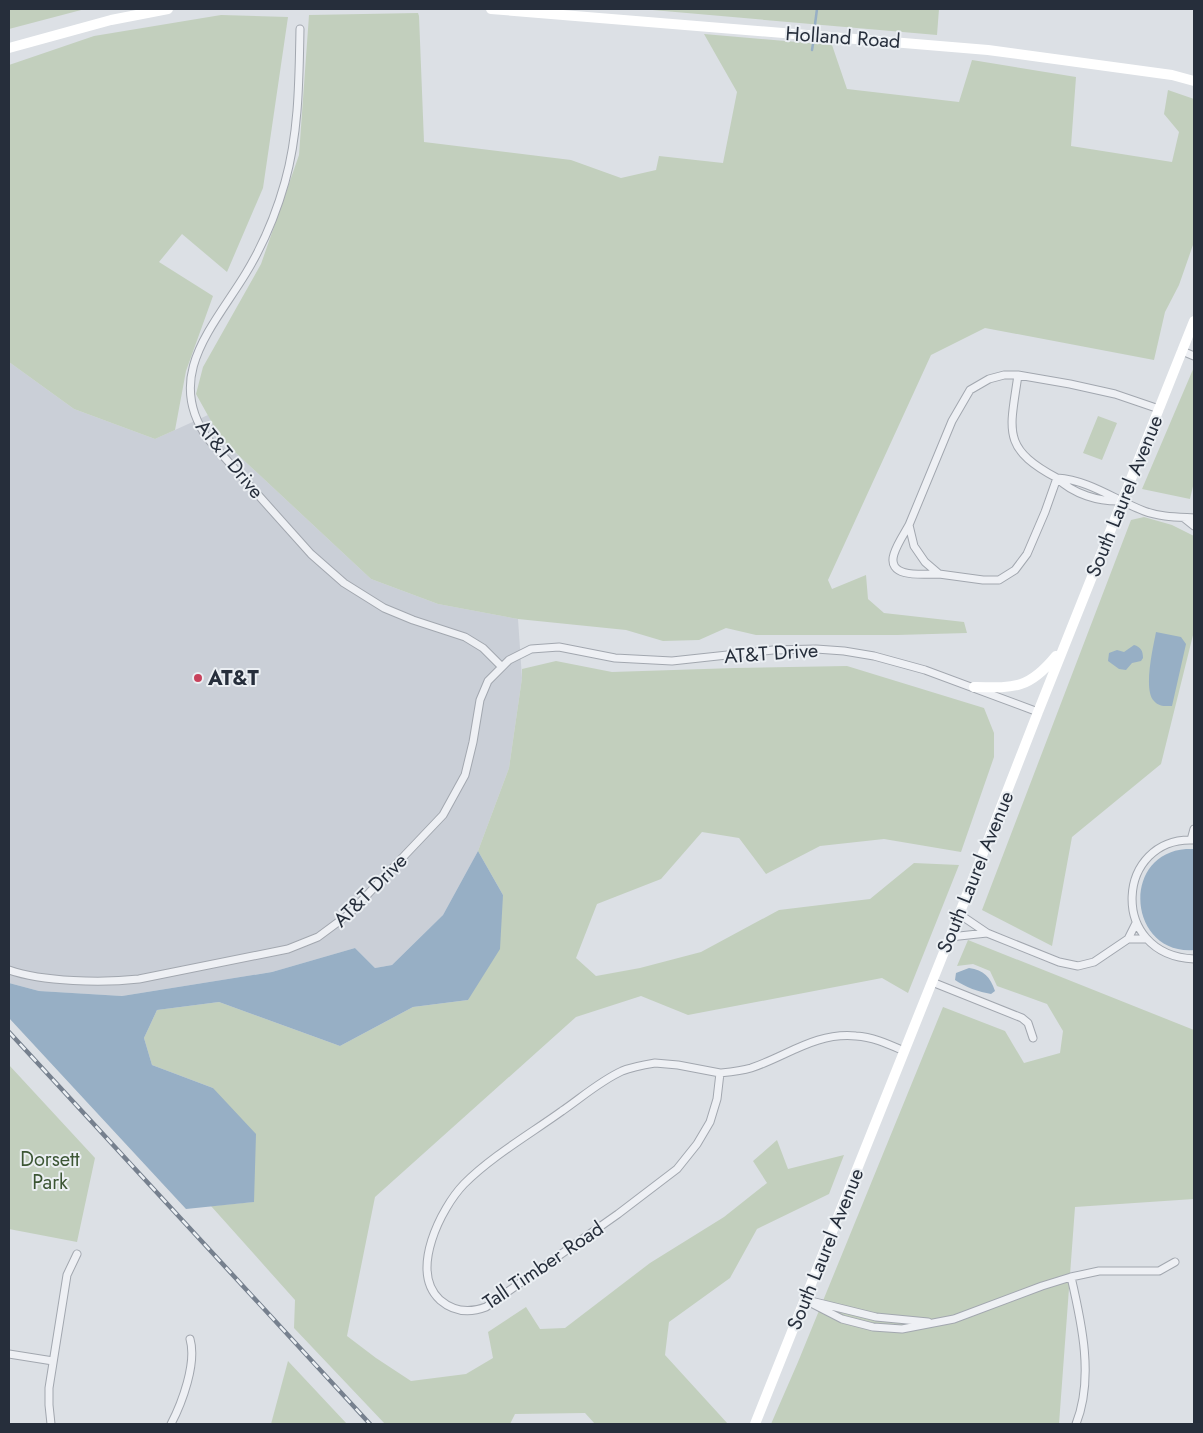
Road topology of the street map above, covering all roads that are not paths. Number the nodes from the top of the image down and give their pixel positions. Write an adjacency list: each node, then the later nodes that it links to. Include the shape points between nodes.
1 (168, 9): 4 (main road, via 111,20)
2 (490, 9): 5 (main road, Holland Road, via 988,50)
3 (300, 29): 21 (street, AT&T Drive, via 298,109 285,182 259,249 199,349 190,383 193,413 208,439 311,554 338,578 384,608 466,637)
4 (9, 48)
5 (1194, 81)
6 (1194, 321): 7 (main road, South Laurel Avenue)
7 (1182, 351): 8 (street); 10 (main road, South Laurel Avenue)
8 (1194, 356)
9 (1018, 375): 10 (street, via 1106,392); 11 (street, via 1012,415 1013,439 1021,453 1036,467); 17 (street, via 989,379 970,390 952,421)
10 (1159, 409): 14 (main road, South Laurel Avenue)
11 (1057, 478): 12 (street); 13 (street, via 1066,487); 19 (street, via 1027,554 1015,570 999,580)
12 (1088, 486): 13 (street); 14 (street, via 1111,494)
13 (1084, 494): 14 (street, via 1105,502)
14 (1122, 502): 15 (street, via 1157,516); 20 (main road, South Laurel Avenue)
15 (1184, 518): 16 (street); 18 (street)
16 (1194, 518)
17 (909, 525): 19 (street, via 914,546); 19 (street, via 894,552 894,566 908,574)
18 (1194, 526)
19 (939, 574)
20 (1065, 642): 22 (main road, via 1049,664 1019,686); 23 (main road, South Laurel Avenue)
21 (501, 666): 22 (street, AT&T Drive, via 523,652 550,647 654,661 816,649 899,661); 33 (street, AT&T Drive, via 488,681 480,700 470,758 458,790 442,815 349,914 318,938 278,952 120,981 44,978)
22 (974, 687): 23 (street, AT&T Drive)
23 (1038, 712): 26 (main road, South Laurel Avenue)
24 (1194, 829): 25 (street)
25 (1193, 840): 27 (street, via 1164,846 1140,868 1132,902)
26 (959, 914): 28 (street); 29 (main road, South Laurel Avenue)
27 (1136, 923): 30 (street); 31 (street)
28 (987, 933): 29 (street); 30 (street, via 1059,962 1078,966 1094,962)
29 (950, 937): 34 (main road, South Laurel Avenue)
30 (1128, 939): 31 (street)
31 (1146, 939): 32 (street, via 1167,954)
32 (1194, 959)
33 (9, 970)
34 (932, 982): 35 (street, via 1022,1018 1028,1023); 36 (main road, South Laurel Avenue)
35 (1034, 1038)
36 (904, 1051): 37 (street, Tall Timber Road, via 865,1037 833,1036 808,1042 751,1068); 41 (main road, South Laurel Avenue)
37 (720, 1073): 37 (street, Tall Timber Road, via 655,1063 621,1072 477,1172 454,1196 431,1242 429,1282 436,1295 459,1310 486,1307 665,1180 687,1158 704,1134 714,1111)
38 (77, 1254): 45 (street, via 66,1275)
39 (1175, 1262): 40 (street, via 1159,1270 1099,1271)
40 (1071, 1277): 42 (street); 49 (street, via 1082,1320 1086,1386)
41 (805, 1300): 42 (street, via 876,1316); 42 (street, via 842,1319 872,1327 902,1329); 48 (main road, South Laurel Avenue)
42 (935, 1323)
43 (190, 1339): 47 (street, via 193,1350 191,1366)
44 (9, 1354): 45 (street)
45 (53, 1361): 46 (street, via 49,1388)
46 (51, 1424)
47 (171, 1424)
48 (755, 1424)
49 (1076, 1424)

